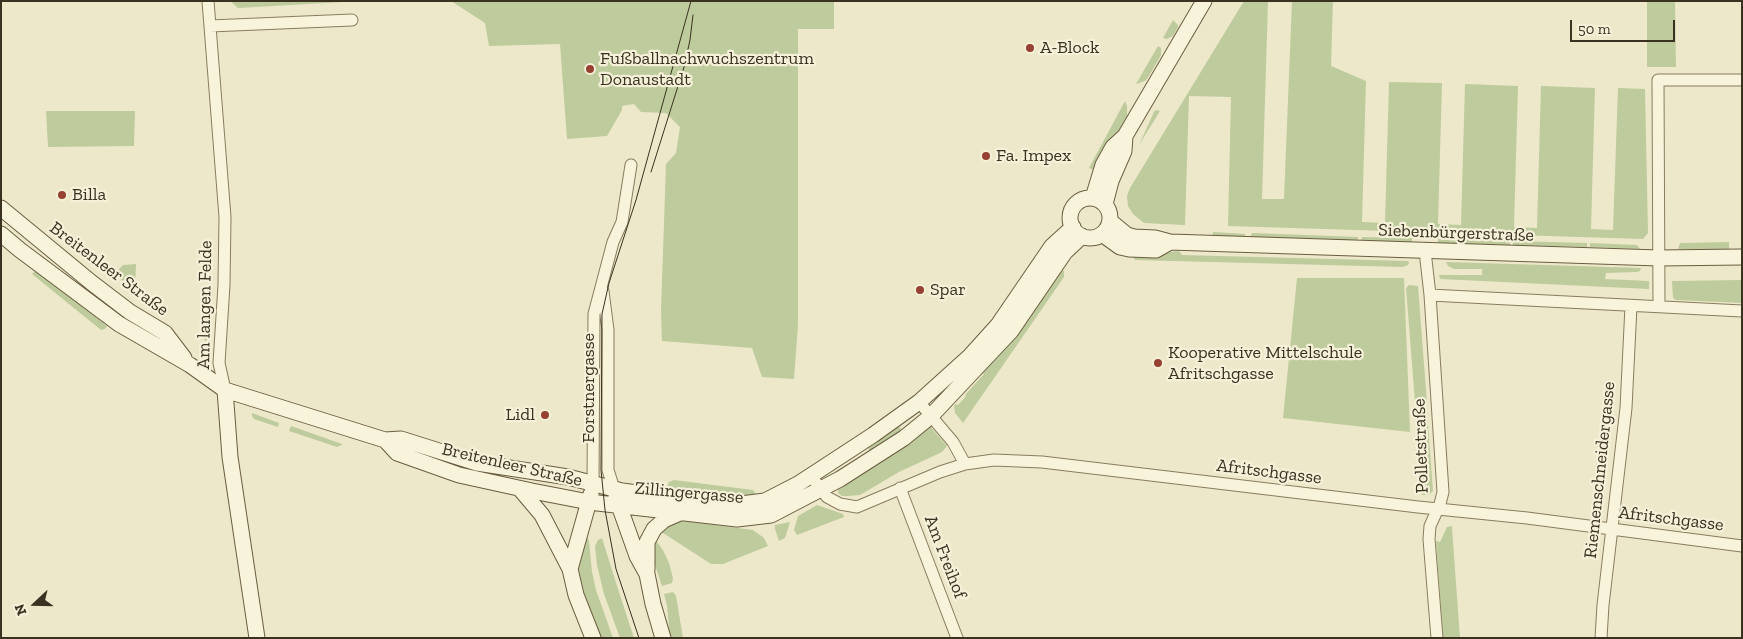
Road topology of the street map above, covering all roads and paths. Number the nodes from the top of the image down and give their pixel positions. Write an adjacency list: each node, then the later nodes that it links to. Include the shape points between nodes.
1 (208, 1): 4 (street, Am langen Felde)
2 (1204, 1): 7 (main road, via 1125,136 1113,147 1103,165)
3 (352, 20): 4 (street)
4 (210, 26): 21 (street, Am langen Felde, via 224,217 219,363)
5 (1742, 80): 14 (street, via 1658,80)
6 (631, 165): 15 (street, Forstnergasse, via 622,222 613,242)
7 (1099, 201): 9 (main road, via 1110,212); 10 (main road, via 1084,199 1072,210 1070,219)
8 (1, 208): 20 (main road, Breitenleer Straße, via 130,312 165,333)
9 (1106, 228): 10 (main road, via 1090,238); 12 (main road, Siebenbürgerstraße, via 1120,247 1130,249 1156,250 1170,242)
10 (1077, 232): 22 (main road, Zillingergasse, via 1052,246 998,325); 23 (main road, Zillingergasse, via 1011,331)
11 (1, 234): 20 (main road, Breitenleer Straße, via 119,324)
12 (1426, 251): 14 (main road, Siebenbürgerstraße); 16 (street, Polletstraße)
13 (1742, 257): 14 (main road, Siebenbürgerstraße)
14 (1659, 258): 18 (street)
15 (602, 287): 27 (street, Forstnergasse, via 608,330 608,470); 27 (street, Forstnergasse, via 594,314)
16 (1430, 295): 17 (street); 33 (street, Polletstraße, via 1443,492)
17 (1631, 306): 18 (street); 35 (street, Riemenschneidergasse, via 1626,408)
18 (1659, 306): 19 (street)
19 (1742, 311)
20 (190, 365): 21 (main road, Breitenleer Straße)
21 (225, 390): 24 (main road, Breitenleer Straße); 39 (main road, Am langen Felde, via 230,457)
22 (920, 402): 23 (street); 26 (main road, Zillingergasse)
23 (931, 416): 25 (street, via 953,442); 30 (main road, Zillingergasse, via 897,443)
24 (385, 440): 27 (main road, Breitenleer Straße, via 401,439 477,463 568,477); 29 (main road, Breitenleer Straße, via 397,453 459,475)
25 (965, 464): 28 (street, Afritschgasse); 33 (street, Afritschgasse, via 994,460 1042,462)
26 (812, 476): 27 (main road, Zillingergasse, via 765,501 741,504); 30 (street, Afritschgasse)
27 (604, 487): 31 (main road); 32 (main road)
28 (900, 488): 30 (street, Afritschgasse, via 856,507 840,504); 42 (street, Am Freihof)
29 (520, 489): 31 (main road, Breitenleer Straße); 37 (main road, via 542,515)
30 (820, 489): 34 (main road, Zillingergasse, via 781,511 760,517 738,519)
31 (589, 502): 32 (main road, Breitenleer Straße); 37 (main road)
32 (613, 505): 34 (main road, Zillingergasse); 38 (main road)
33 (1437, 509): 35 (street, Afritschgasse); 43 (street, Polletstraße, via 1429,539)
34 (683, 513): 38 (main road, via 664,520 654,530 647,542)
35 (1612, 530): 36 (street, Afritschgasse); 44 (street, Riemenschneidergasse)
36 (1742, 546)
37 (570, 569): 40 (main road, via 576,595)
38 (647, 574): 41 (main road)
39 (257, 638)
40 (593, 638)
41 (663, 638)
42 (957, 638)
43 (1437, 638)
44 (1601, 638)

